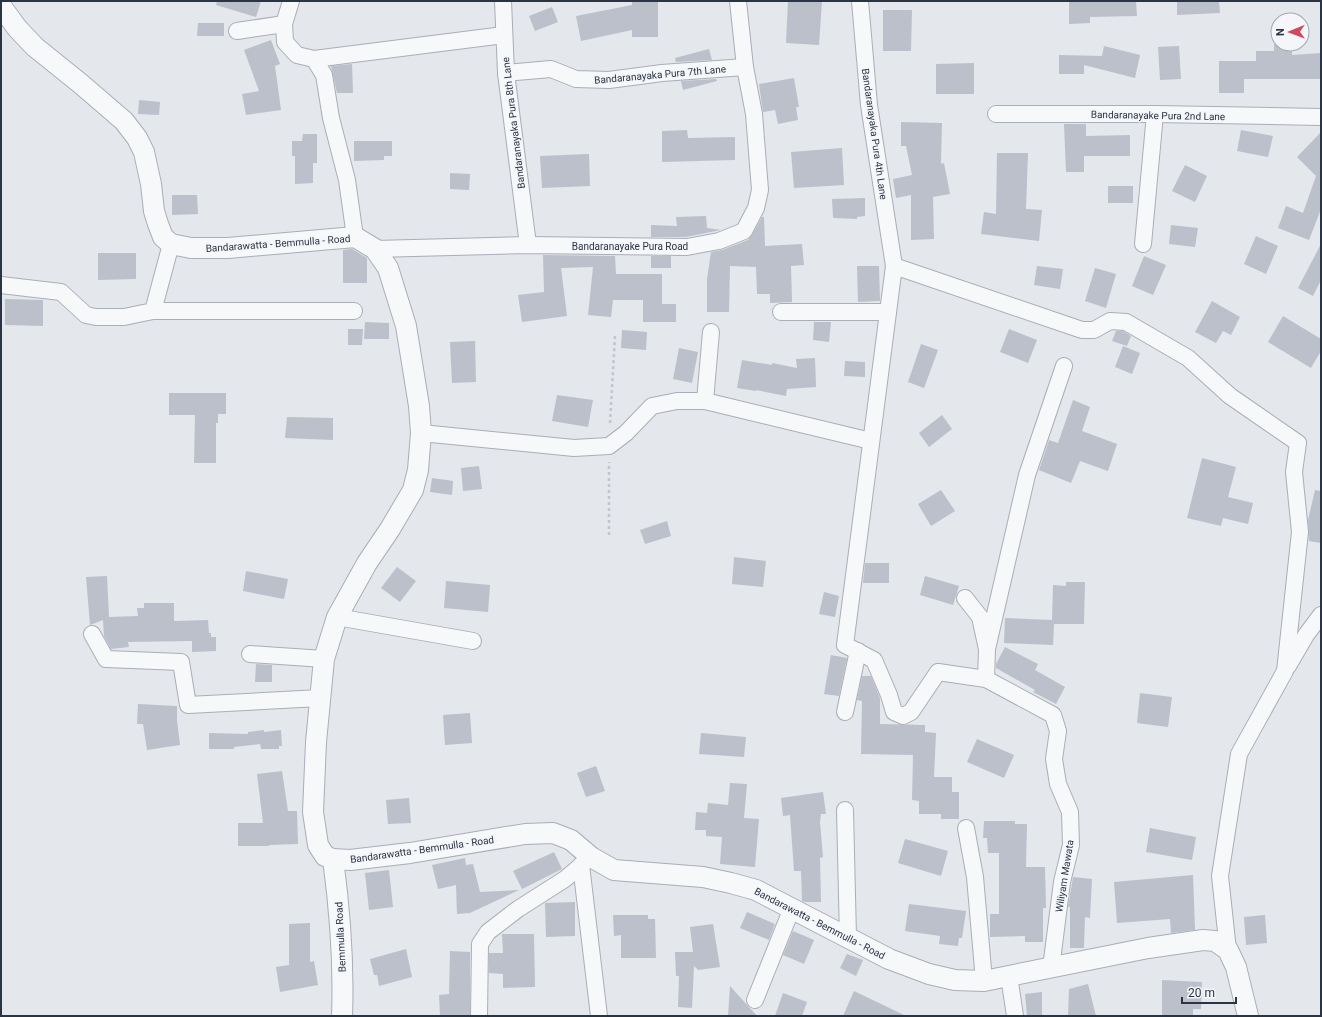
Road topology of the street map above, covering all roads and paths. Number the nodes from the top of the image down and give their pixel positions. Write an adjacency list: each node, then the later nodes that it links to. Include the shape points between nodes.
1 (291, 1): 6 (street)
2 (503, 1): 8 (street, Bandaranayaka Pura 8th Lane)
3 (738, 1): 10 (street, Bandaranayake Pura Road)
4 (860, 1): 20 (street, Bandaranayaka Pura 4th Lane, via 870,105)
5 (1, 6): 16 (street, via 35,47 124,120 137,138 144,152 158,224 163,237)
6 (284, 24): 7 (street); 9 (street, via 285,42 297,55)
7 (237, 31)
8 (504, 35): 9 (street); 11 (street, Bandaranayaka Pura 8th Lane)
9 (314, 59): 15 (street, via 324,75 331,118 347,180)
10 (745, 67): 11 (street, Bandaranayaka Pura 7th Lane, via 609,80 576,79 551,69); 18 (street, Bandaranayake Pura Road, via 754,114 760,190 756,208 744,231 719,242 687,247)
11 (506, 73): 18 (street, Bandaranayaka Pura 8th Lane)
12 (996, 114): 13 (street, Bandaranayake Pura 2nd Lane)
13 (1155, 114): 14 (street, Bandaranayake Pura 2nd Lane); 17 (street)
14 (1321, 117)
15 (355, 237): 16 (street, Bandarawatta - Bemmulla - Road, via 228,248 191,248); 19 (street, Bandarawatta - Bemmulla - Road)
16 (171, 244): 22 (street)
17 (1143, 244)
18 (528, 245): 19 (street, Bandaranayake Pura Road)
19 (375, 249): 29 (street, Bandarawatta - Bemmulla - Road, via 388,268 406,326)
20 (894, 266): 25 (street, Bandaranayaka Pura 4th Lane); 40 (street, via 1082,330 1094,330 1110,321 1126,322 1188,358 1230,396 1298,443 1294,472 1300,532)
21 (1, 285): 22 (street, via 62,292 86,315 96,317)
22 (152, 311): 23 (street)
23 (354, 311)
24 (781, 312): 25 (street)
25 (888, 312): 30 (street, Bandaranayaka Pura 4th Lane)
26 (711, 332): 28 (street)
27 (1064, 366): 36 (street, via 1028,475)
28 (705, 401): 29 (street, via 677,401 652,406 626,433 609,446 574,448); 30 (street)
29 (421, 433): 33 (street, Bandarawatta - Bemmulla - Road, via 418,470 413,490)
30 (871, 441): 37 (street, Bandaranayaka Pura 4th Lane, via 845,645)
31 (965, 598): 36 (street, via 980,617)
32 (1321, 615): 40 (street)
33 (337, 617): 35 (street); 39 (street, Bandarawatta - Bemmulla - Road)
34 (92, 634): 42 (street, via 106,659 181,662 188,705)
35 (474, 641)
36 (987, 649): 41 (street)
37 (858, 651): 41 (street, Wiliyam Mawata, via 874,660 894,712 903,716 911,712 938,672); 43 (street)
38 (250, 654): 39 (street)
39 (324, 659): 42 (street, Bandarawatta - Bemmulla - Road)
40 (1285, 671): 50 (street, via 1239,754 1220,876)
41 (986, 679): 51 (street, Wiliyam Mawata, via 1053,715 1058,730 1054,759 1058,784 1070,812 1071,845 1062,882)
42 (320, 698): 46 (street, Bandarawatta - Bemmulla - Road, via 314,812 318,845 325,856)
43 (845, 712)
44 (845, 810): 49 (street)
45 (966, 828): 53 (street, via 975,877)
46 (333, 859): 47 (street, Bandarawatta - Bemmulla - Road, via 350,860 410,853 525,834 553,833 571,840); 55 (street, Bemmulla Road, via 342,941)
47 (586, 861): 48 (street, Bandarawatta - Bemmulla - Road, via 614,870 703,877 731,883 756,890); 56 (street, via 565,879 488,932 480,944); 57 (street)
48 (792, 908): 49 (street, Bandarawatta - Bemmulla - Road); 54 (street)
49 (848, 938): 53 (street, Bandarawatta - Bemmulla - Road, via 929,974 955,980)
50 (1228, 950): 51 (street, Bandarawatta - Bemmulla - Road, via 1215,942 1203,940 1148,948); 59 (street, via 1236,967)
51 (1051, 968): 52 (street, Bandarawatta - Bemmulla - Road)
52 (1009, 976): 53 (street, Bandarawatta - Bemmulla - Road); 58 (street)
53 (984, 981)
54 (755, 1000)
55 (342, 1016)
56 (479, 1016)
57 (599, 1016)
58 (1015, 1016)
59 (1248, 1016)

